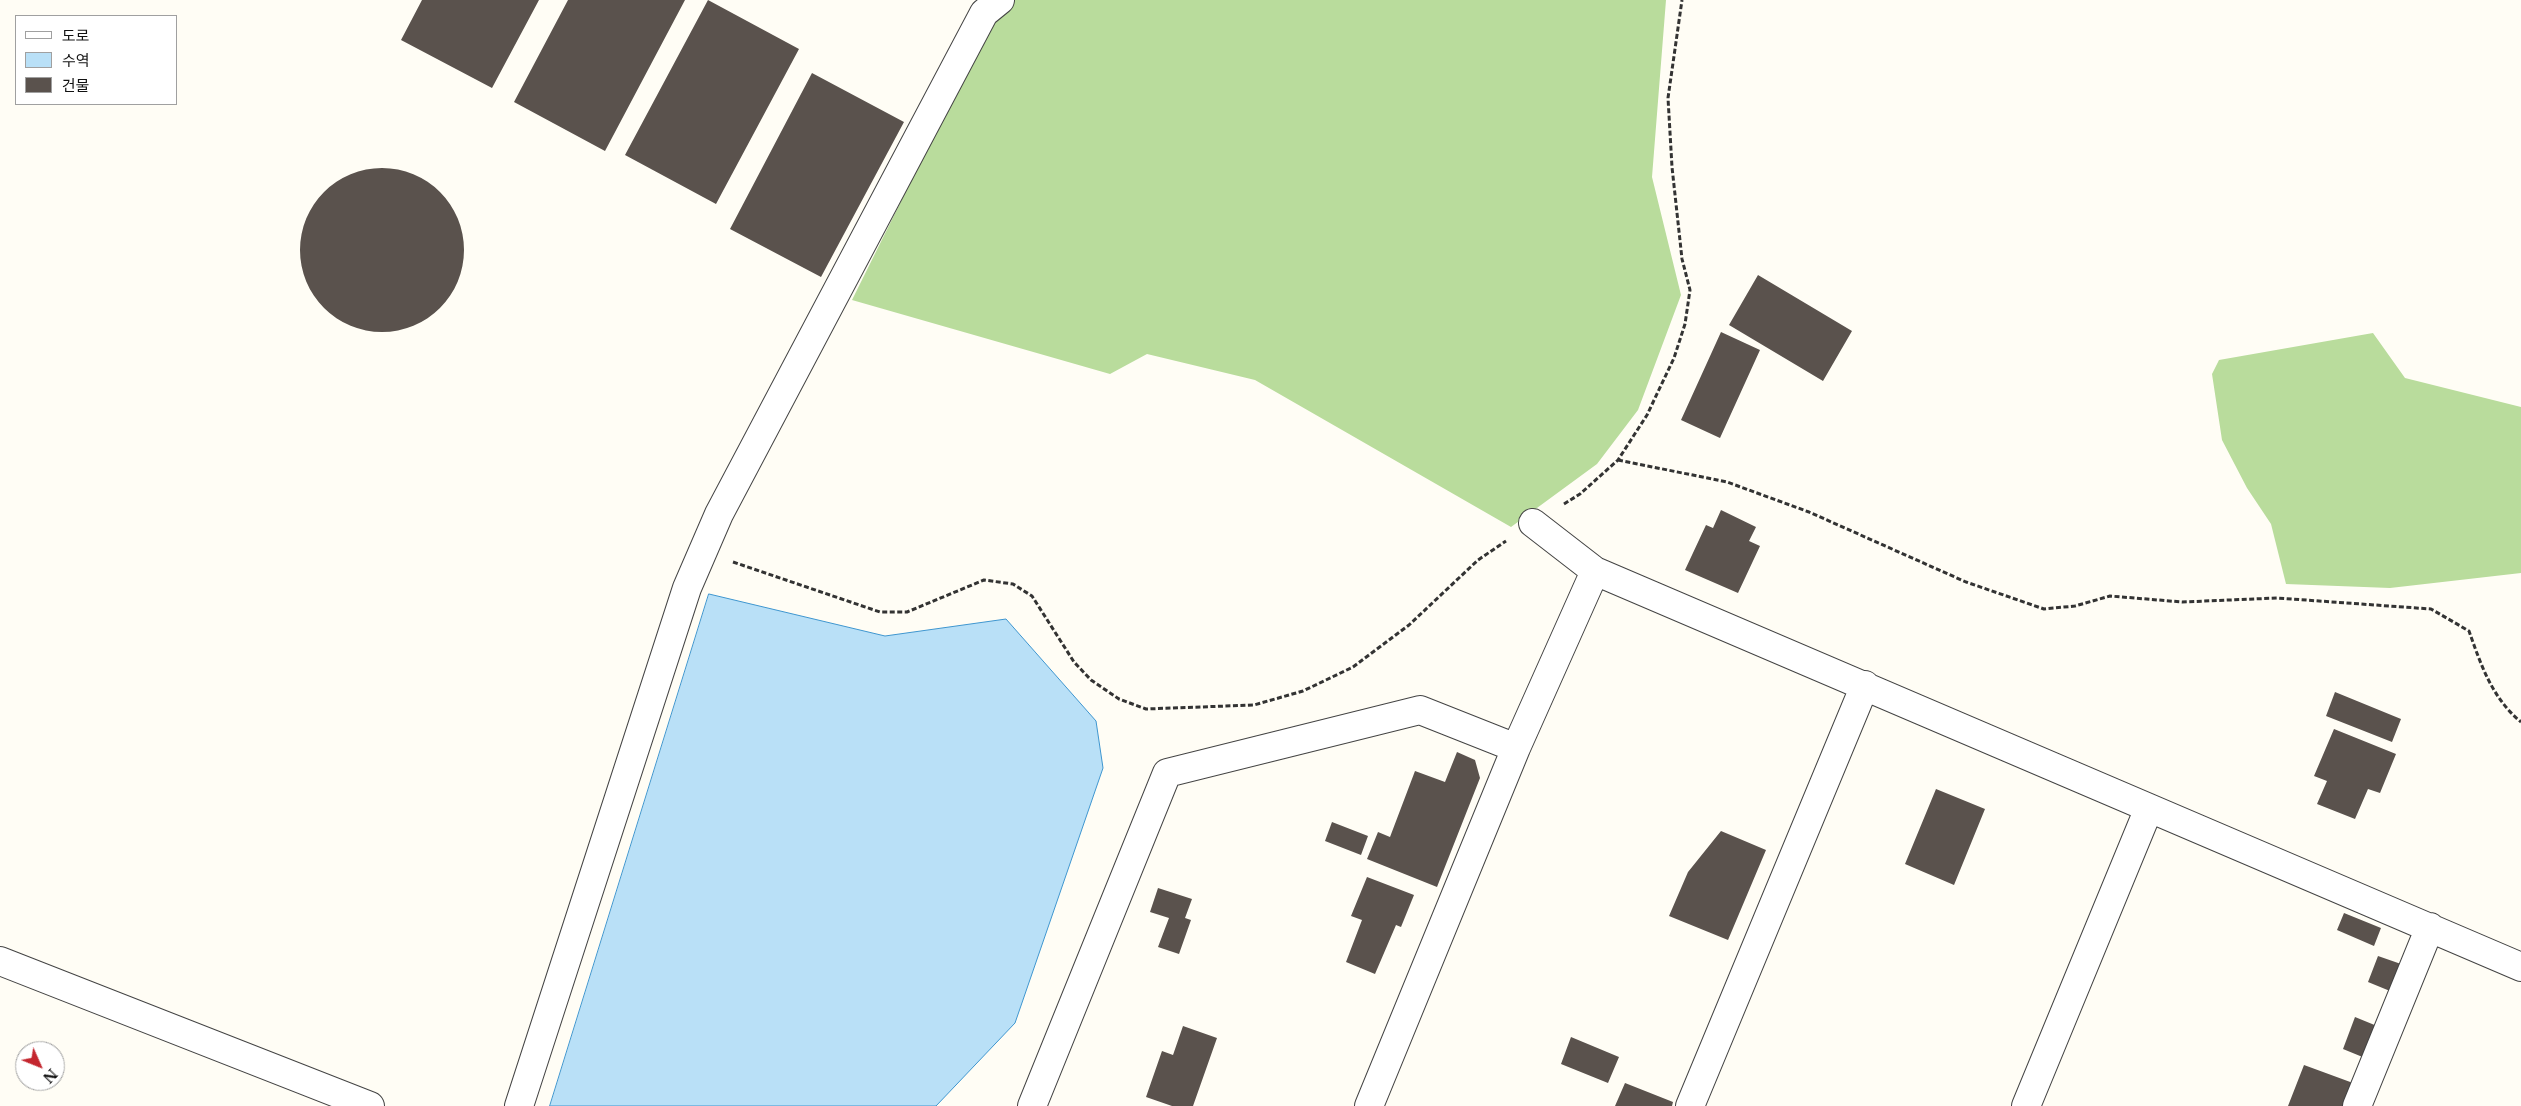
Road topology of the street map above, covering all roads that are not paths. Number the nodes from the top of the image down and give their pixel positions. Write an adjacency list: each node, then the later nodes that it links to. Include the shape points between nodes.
1 (1000, 0): 11 (street, via 984,13 719,514 687,588)
2 (1533, 523): 3 (street)
3 (1595, 571): 4 (street); 5 (street)
4 (1865, 685): 6 (street); 14 (street)
5 (1516, 748): 12 (street, via 1420,710 1167,773); 13 (street)
6 (2149, 808): 7 (street); 15 (street)
7 (2430, 927): 9 (street); 16 (street)
8 (0, 961): 10 (street)
9 (2521, 967)
10 (370, 1106)
11 (519, 1106)
12 (1032, 1106)
13 (1369, 1106)
14 (1690, 1106)
15 (2026, 1106)
16 (2357, 1106)

